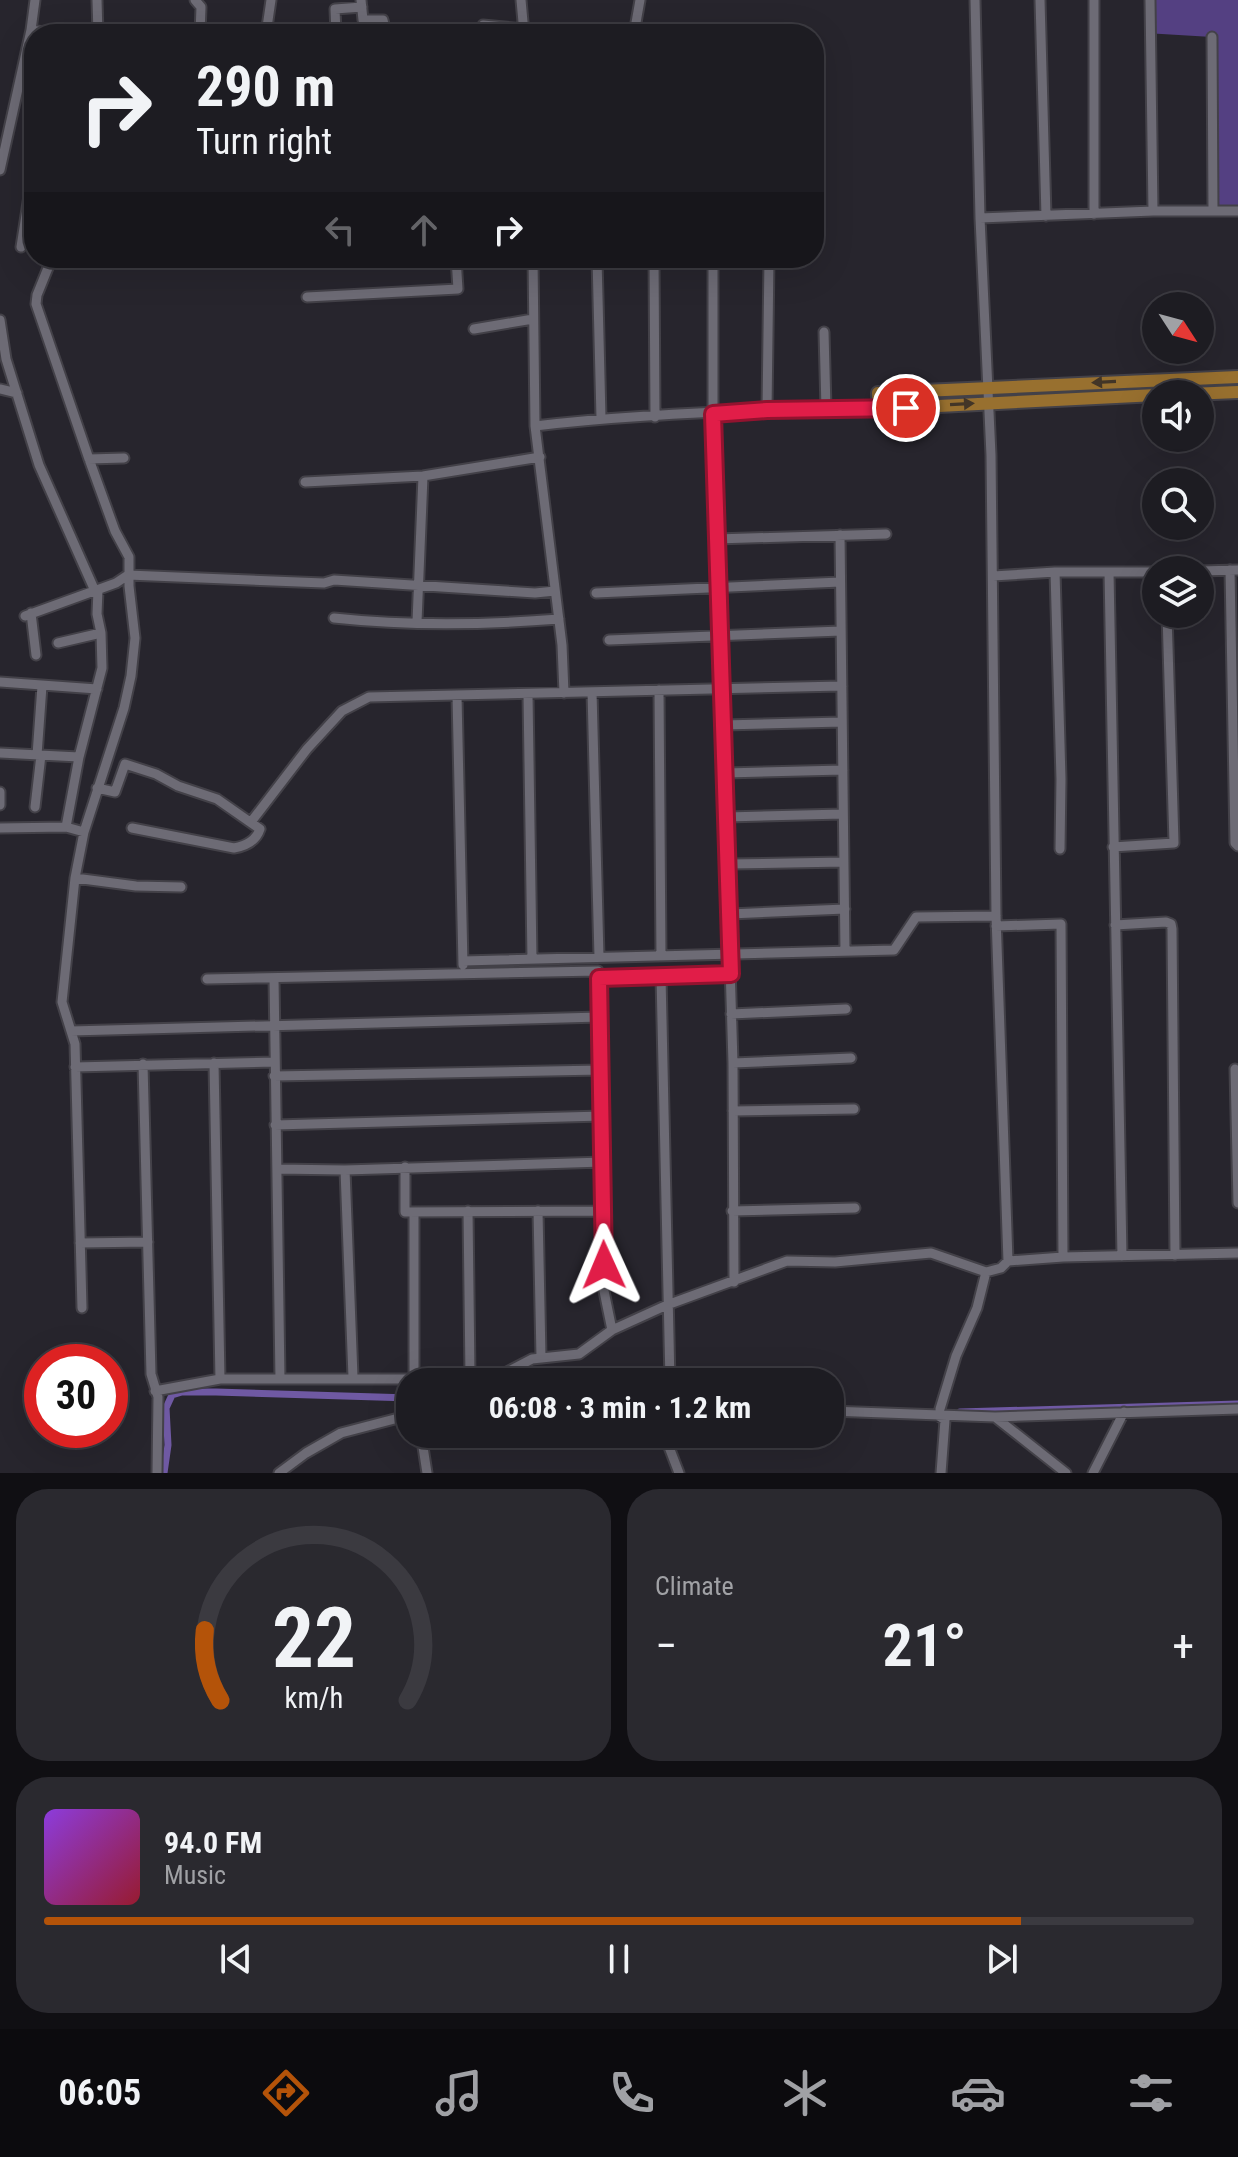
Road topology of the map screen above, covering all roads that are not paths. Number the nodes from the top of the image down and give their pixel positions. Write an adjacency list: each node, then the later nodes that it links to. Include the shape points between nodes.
1 (35, 0): 13 (street)
2 (97, 0): 14 (street)
3 (195, 0): 15 (street, via 201,7)
4 (271, 0): 16 (street)
5 (372, 0): 12 (street)
6 (521, 0): 19 (street)
7 (640, 0): 20 (street)
8 (975, 0): 29 (street)
9 (1040, 0): 28 (street)
10 (1094, 0): 27 (street)
11 (1150, 0): 24 (street)
12 (361, 3): 17 (street, via 335,9); 18 (street, via 363,20)
13 (32, 24)
14 (98, 24)
15 (200, 24)
16 (267, 24)
17 (336, 24)
18 (384, 24)
19 (523, 24)
20 (636, 24)
21 (1212, 37): 25 (street)
22 (24, 62): 23 (street)
23 (0, 170)
24 (1153, 211): 25 (street); 27 (street)
25 (1213, 211): 26 (street)
26 (1238, 211)
27 (1094, 214): 28 (street)
28 (1046, 216): 29 (street)
29 (980, 218): 45 (street)
30 (24, 228): 31 (street)
31 (21, 247)
32 (49, 268): 61 (street, via 36,304)
33 (457, 268): 39 (street, via 458,289)
34 (533, 268): 40 (street)
35 (597, 268): 57 (street)
36 (654, 268): 56 (street)
37 (713, 268): 55 (street)
38 (769, 268): 54 (street)
39 (307, 297)
40 (533, 319): 42 (street); 58 (street)
41 (0, 320): 48 (street)
42 (474, 329)
43 (824, 332): 52 (street)
44 (1238, 377): 45 (main road, one-way to 45)
45 (987, 388): 51 (street); 53 (main road, via 878,393)
46 (0, 389): 48 (street)
47 (1238, 392): 49 (main road)
48 (17, 393): 77 (street, via 39,465)
49 (1214, 393)
50 (1142, 396): 51 (main road)
51 (989, 403): 53 (main road, one-way to 51); 73 (street)
52 (826, 409): 53 (street); 54 (street)
53 (879, 409)
54 (767, 410): 55 (street)
55 (713, 414): 56 (street); 66 (street)
56 (655, 417): 57 (street)
57 (601, 418): 58 (street)
58 (535, 426): 59 (street)
59 (540, 457): 62 (street); 78 (street)
60 (124, 458): 61 (street)
61 (89, 459): 72 (street, via 129,557)
62 (423, 476): 63 (street); 75 (street)
63 (305, 482)
64 (886, 534): 65 (street)
65 (840, 535): 66 (street); 74 (street)
66 (716, 539): 76 (street)
67 (1234, 570): 68 (street); 118 (street)
68 (1214, 571)
69 (1055, 572): 70 (street); 73 (street); 120 (street)
70 (1109, 572): 71 (street); 119 (street)
71 (1142, 572)
72 (128, 575): 75 (street); 77 (street); 107 (street, via 135,638 131,676)
73 (993, 576): 127 (street)
74 (840, 582): 76 (street); 84 (street)
75 (418, 585): 78 (street); 82 (street)
76 (718, 587): 79 (street); 86 (street)
77 (97, 590): 85 (street); 89 (street, via 28,615)
78 (555, 591): 81 (street)
79 (596, 593)
80 (334, 618): 82 (street)
81 (559, 619): 82 (street); 97 (street)
82 (417, 622)
83 (1167, 628): 119 (street, via 1174,843)
84 (841, 631): 86 (street); 92 (street)
85 (101, 633): 88 (street); 94 (street)
86 (720, 637): 87 (street); 93 (street)
87 (609, 640)
88 (58, 643)
89 (36, 655)
90 (0, 682): 91 (street)
91 (42, 686): 94 (street); 103 (street)
92 (842, 686): 93 (street); 100 (street)
93 (722, 688): 95 (street); 101 (street)
94 (97, 689): 104 (street)
95 (659, 690): 96 (street); 131 (street)
96 (592, 692): 97 (street); 132 (street)
97 (564, 693): 98 (street)
98 (528, 695): 99 (street); 133 (street)
99 (457, 696): 113 (street, via 369,697 342,711); 134 (street)
100 (842, 722): 101 (street); 105 (street)
101 (723, 725): 106 (street)
102 (0, 753): 103 (street)
103 (39, 755): 104 (street); 110 (street)
104 (79, 757): 114 (street)
105 (843, 770): 106 (street); 111 (street)
106 (725, 773): 112 (street)
107 (97, 788): 113 (street, via 115,792 125,764 203,792); 117 (street)
108 (0, 792): 109 (street)
109 (0, 805)
110 (35, 807)
111 (843, 814): 112 (street); 121 (street)
112 (727, 817): 122 (street)
113 (251, 822): 116 (street, via 260,829 258,836 234,848)
114 (66, 827): 115 (street); 117 (street)
115 (0, 828)
116 (132, 828)
117 (84, 832): 123 (street)
118 (1238, 846)
119 (1113, 847): 128 (street)
120 (1060, 849)
121 (844, 862): 122 (street); 125 (street)
122 (728, 864): 126 (street)
123 (75, 878): 124 (street); 145 (street, via 62,989)
124 (181, 887)
125 (845, 909): 126 (street); 129 (street)
126 (730, 914): 130 (street)
127 (996, 921): 129 (street, via 916,917 894,950); 175 (street, via 1061,924); 176 (street)
128 (1115, 925): 173 (street, via 1166,922 1172,929); 174 (street)
129 (845, 951): 130 (street)
130 (730, 954): 131 (street); 136 (street)
131 (661, 956): 132 (street)
132 (599, 957): 133 (street)
133 (532, 959): 134 (street)
134 (463, 961): 135 (street)
135 (463, 973): 138 (street); 139 (street, via 596,970)
136 (731, 974): 137 (street); 142 (street)
137 (661, 976): 139 (street); 179 (street)
138 (274, 978): 140 (street); 144 (street)
139 (599, 978): 143 (street)
140 (207, 979)
141 (846, 1009): 142 (street)
142 (731, 1014): 149 (street)
143 (600, 1017): 144 (street); 153 (street)
144 (275, 1025): 145 (street); 147 (street)
145 (71, 1031): 151 (street)
146 (851, 1058): 149 (street)
147 (274, 1062): 148 (street); 154 (street)
148 (214, 1063): 150 (street); 188 (street)
149 (733, 1063): 156 (street)
150 (143, 1064): 151 (street); 170 (street)
151 (75, 1067): 171 (street)
152 (1235, 1069): 163 (street)
153 (601, 1070): 154 (street); 157 (street)
154 (274, 1076): 158 (street)
155 (854, 1109): 156 (street)
156 (733, 1111): 168 (street)
157 (603, 1116): 158 (street); 159 (street)
158 (275, 1125): 161 (street)
159 (603, 1162): 160 (street); 167 (street)
160 (405, 1167): 162 (street); 169 (street, via 405,1212)
161 (277, 1169): 162 (street); 189 (street)
162 (345, 1170): 187 (street)
163 (1238, 1203)
164 (855, 1208): 168 (street)
165 (468, 1211): 166 (street); 169 (street); 184 (street)
166 (538, 1211): 167 (street); 182 (street)
167 (603, 1211): 181 (street, via 604,1291)
168 (732, 1211): 178 (street)
169 (414, 1213): 183 (street)
170 (148, 1242): 171 (street); 191 (street)
171 (80, 1243): 180 (street)
172 (1238, 1253): 173 (street)
173 (1175, 1255): 174 (street)
174 (1122, 1256): 175 (street)
175 (1063, 1257): 176 (street)
176 (1008, 1261): 177 (street)
177 (986, 1272): 178 (street, via 931,1253 787,1261); 194 (street)
178 (734, 1282): 179 (street)
179 (667, 1305): 181 (street); 186 (street)
180 (82, 1308)
181 (612, 1330): 182 (street, via 579,1354)
182 (541, 1357): 185 (street)
183 (418, 1368)
184 (470, 1368)
185 (515, 1368)
186 (669, 1368)
187 (353, 1377): 189 (street); 190 (street)
188 (220, 1379): 189 (street); 191 (street)
189 (280, 1379)
190 (396, 1379)
191 (155, 1391): 200 (street)
192 (1238, 1409): 195 (street)
193 (844, 1411): 194 (street)
194 (937, 1411): 196 (street); 204 (street, via 945,1420)
195 (1124, 1412): 196 (street); 206 (street)
196 (995, 1417): 205 (street)
197 (396, 1419): 201 (street, via 341,1433)
198 (423, 1448): 202 (street)
199 (669, 1448): 203 (street)
200 (157, 1473)
201 (279, 1473)
202 (427, 1473)
203 (679, 1473)
204 (941, 1473)
205 (1066, 1473)
206 (1093, 1473)

